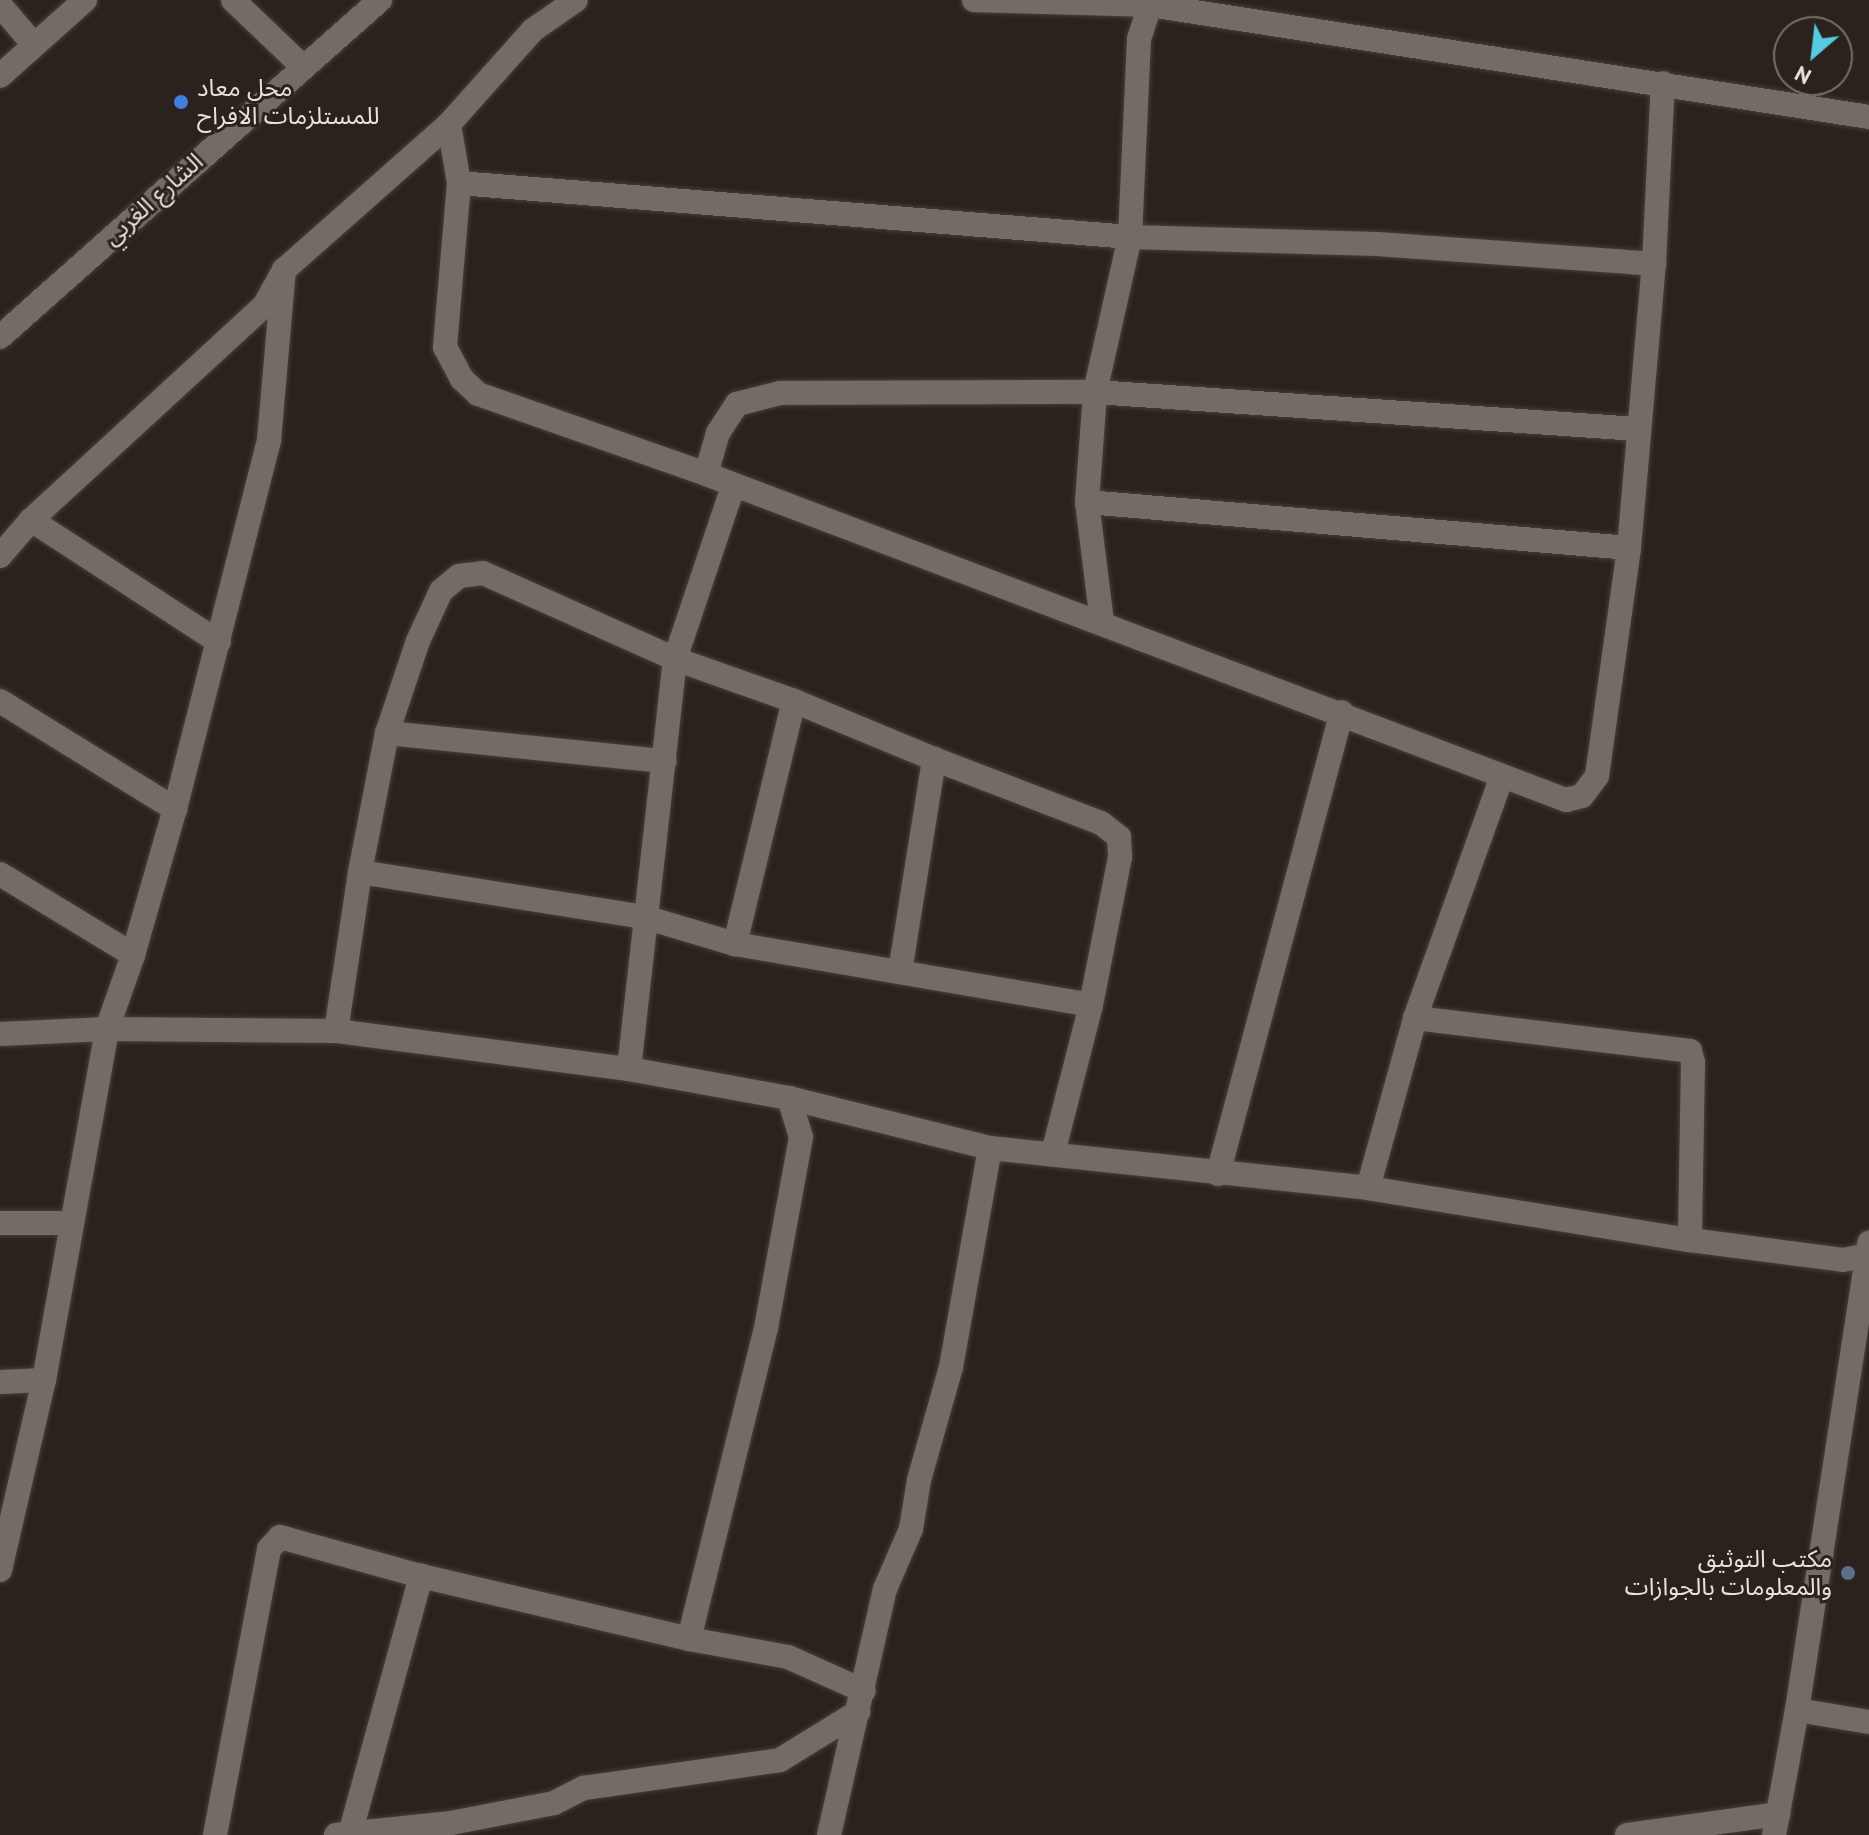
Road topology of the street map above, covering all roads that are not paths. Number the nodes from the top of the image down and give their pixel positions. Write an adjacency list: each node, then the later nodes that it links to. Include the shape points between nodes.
1 (85, 0): 8 (street)
2 (233, 0): 9 (street)
3 (380, 0): 9 (street, الشارع الغربي)
4 (974, 0): 7 (street)
5 (559, 4): 13 (street)
6 (0, 5): 8 (street)
7 (1150, 5): 11 (street); 15 (street, via 1139,39)
8 (34, 45): 10 (street)
9 (302, 66): 18 (street, الشارع الغربي)
10 (0, 76)
11 (1663, 83): 12 (street); 16 (street)
12 (1869, 117)
13 (449, 124): 14 (street); 17 (street)
14 (459, 183): 15 (street); 21 (street, via 445,347 462,379 478,394)
15 (1130, 237): 16 (street, via 1377,244); 19 (street)
16 (1654, 264): 20 (street)
17 (284, 270): 24 (street, via 264,306); 28 (street, via 269,440)
18 (0, 337)
19 (1095, 392): 20 (street); 21 (street, via 755,397 737,404 725,417); 23 (street)
20 (1638, 429): 25 (street)
21 (706, 474): 22 (street)
22 (733, 487): 27 (street); 29 (street)
23 (1087, 502): 25 (street); 27 (street)
24 (31, 520): 26 (street); 28 (street)
25 (1629, 548): 36 (street, via 1597,776 1582,796 1566,800)
26 (0, 556)
27 (1102, 622): 32 (street)
28 (219, 642): 37 (street)
29 (675, 659): 31 (street); 33 (street, via 483,573 469,572 441,591); 35 (street)
30 (0, 701): 37 (street)
31 (794, 701): 34 (street); 41 (street)
32 (1342, 712): 36 (street); 53 (street)
33 (387, 733): 35 (street); 38 (street)
34 (934, 759): 43 (street); 44 (street, via 1101,823 1119,837 1120,857)
35 (665, 761): 40 (street)
36 (1502, 776): 45 (street)
37 (175, 809): 42 (street)
38 (360, 872): 40 (street); 47 (street)
39 (0, 874): 42 (street)
40 (644, 917): 41 (street); 49 (street)
41 (735, 944): 43 (street)
42 (133, 955): 46 (street)
43 (900, 972): 44 (street)
44 (1091, 1005): 52 (street)
45 (1415, 1018): 54 (street); 57 (street, via 1690,1051)
46 (107, 1029): 47 (street); 48 (street); 56 (street)
47 (336, 1031): 49 (street)
48 (0, 1034)
49 (629, 1069): 50 (street)
50 (789, 1098): 51 (street); 63 (street, via 801,1137 799,1152 766,1328)
51 (990, 1148): 52 (street); 64 (street, via 951,1367 911,1529 885,1589)
52 (1053, 1153): 53 (street)
53 (1218, 1174): 54 (street)
54 (1368, 1188): 57 (street)
55 (0, 1223): 56 (street)
56 (72, 1223): 59 (street)
57 (1690, 1240): 58 (street, via 1843,1260)
58 (1868, 1251): 65 (street)
59 (44, 1380): 60 (street); 61 (street)
60 (0, 1382)
61 (0, 1570)
62 (421, 1576): 63 (street); 68 (street); 69 (street, via 280,1537 269,1549)
63 (689, 1639): 64 (street, via 788,1657)
64 (861, 1702): 68 (street, via 780,1760 584,1788 554,1803 451,1823); 70 (street)
65 (1797, 1710): 66 (street); 67 (street)
66 (1869, 1722)
67 (1776, 1824): 71 (street)
68 (343, 1834)
69 (215, 1835)
70 (829, 1835)
71 (1627, 1835)

